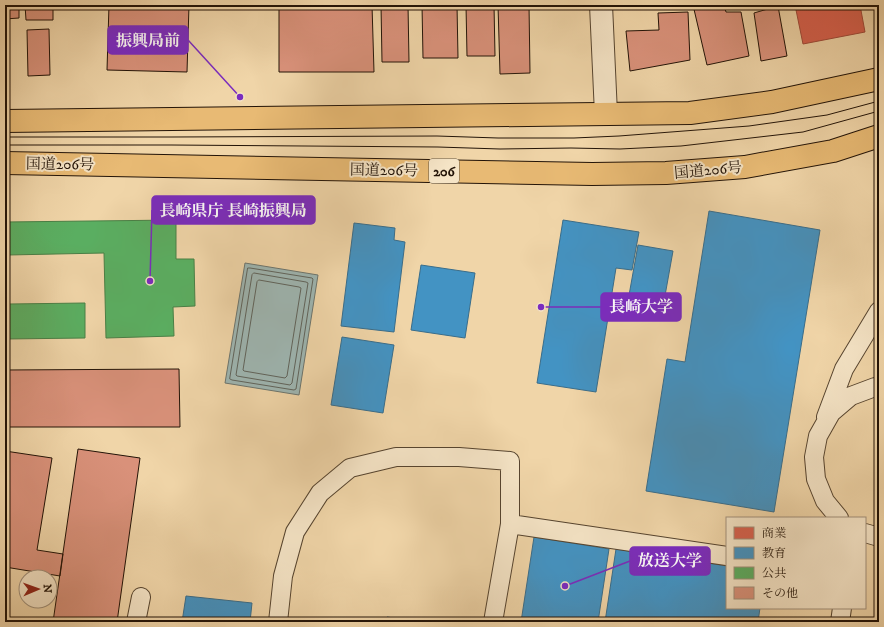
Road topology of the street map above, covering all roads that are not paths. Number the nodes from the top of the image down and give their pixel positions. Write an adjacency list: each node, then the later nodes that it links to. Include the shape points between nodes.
1 (601, 5): 3 (street)
2 (879, 79): 3 (highway, via 772,102 690,113)
3 (606, 114): 4 (highway)
4 (5, 121)
5 (879, 137): 6 (highway, 国道206号 / 206, via 832,151 745,168 666,173 592,174)
6 (5, 163)
7 (879, 311): 9 (lane, via 844,369)
8 (879, 387): 9 (lane, via 851,396 831,413)
9 (818, 436): 10 (lane, via 814,457 816,479 825,501)
10 (838, 517)
11 (510, 524): 14 (lane); 18 (lane, via 510,461 459,457 396,457 350,468 320,493 295,532 283,576); 19 (lane)
12 (866, 533): 13 (lane)
13 (879, 537)
14 (726, 556)
15 (141, 597): 17 (lane)
16 (842, 609): 20 (lane)
17 (136, 622)
18 (278, 622)
19 (493, 622)
20 (840, 622)

